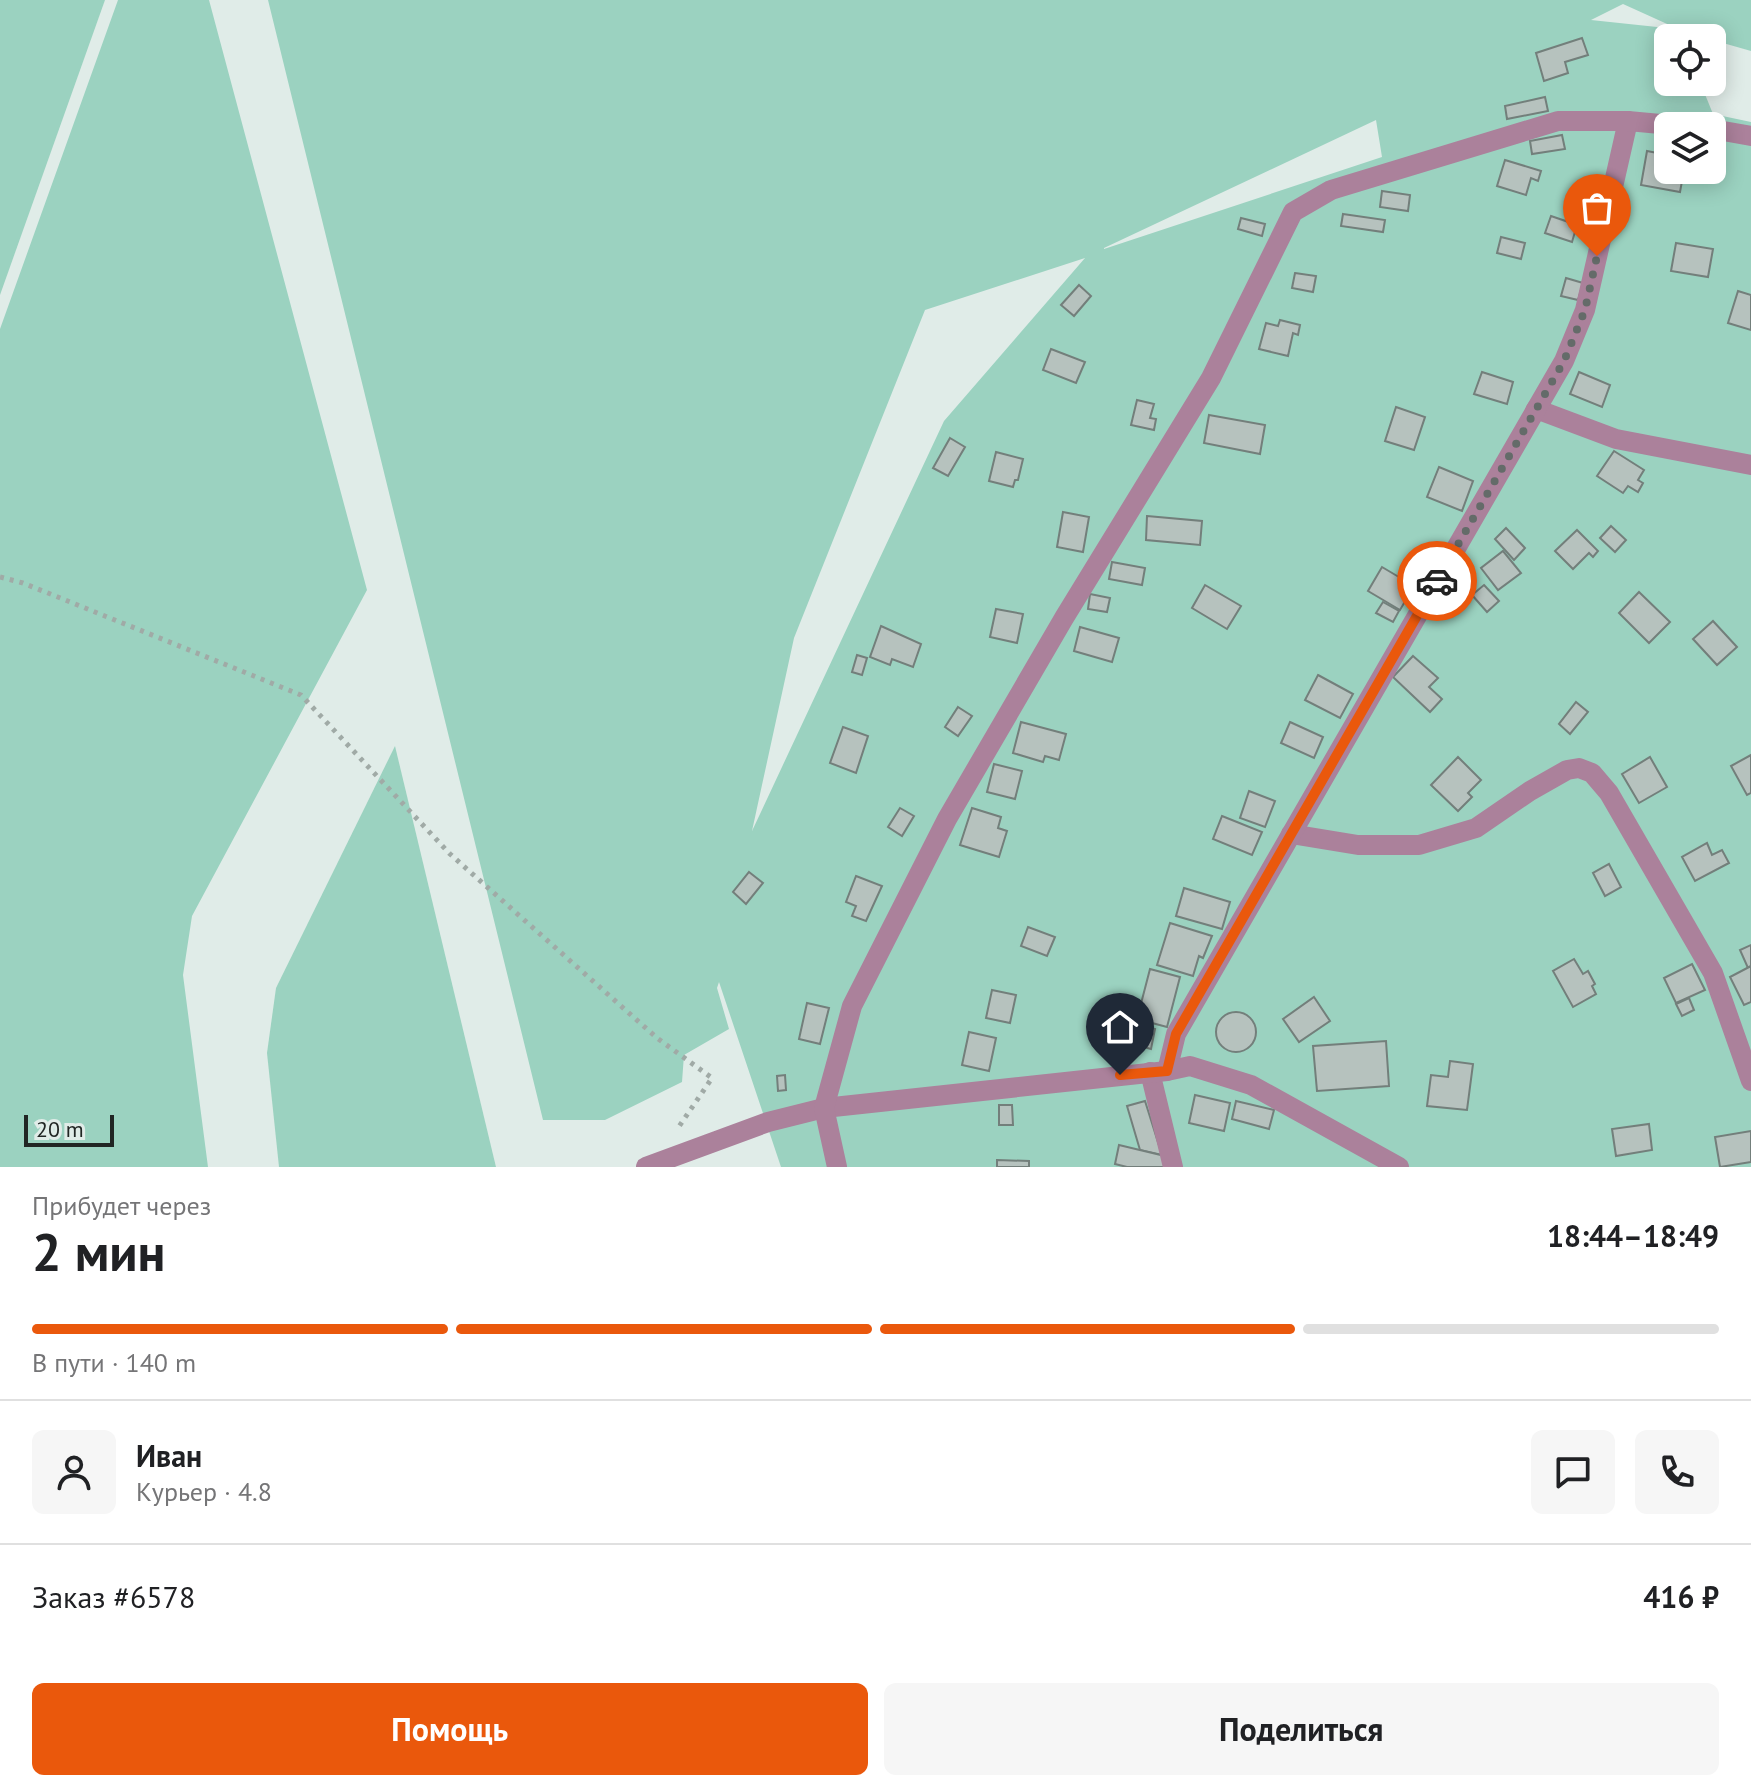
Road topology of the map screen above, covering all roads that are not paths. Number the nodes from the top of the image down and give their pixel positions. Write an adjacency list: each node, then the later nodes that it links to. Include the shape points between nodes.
1 (1628, 121): 2 (lane); 5 (lane, via 1585,310); 10 (lane, via 1558,121 1331,190 1293,212 1211,378 947,819 852,1006)
2 (1654, 123)
3 (1726, 132): 4 (lane)
4 (1751, 136)
5 (1536, 409): 6 (lane, via 1616,439); 7 (lane)
6 (1751, 465)
7 (1291, 834): 8 (lane); 9 (lane, via 1358,845 1419,845 1476,828 1567,770 1592,773 1609,793 1713,973)
8 (1158, 1071): 10 (lane); 13 (lane); 14 (lane, via 1190,1066 1251,1085)
9 (1751, 1081)
10 (824, 1108): 11 (lane); 12 (lane)
11 (650, 1164)
12 (837, 1167)
13 (1173, 1167)
14 (1399, 1167)

